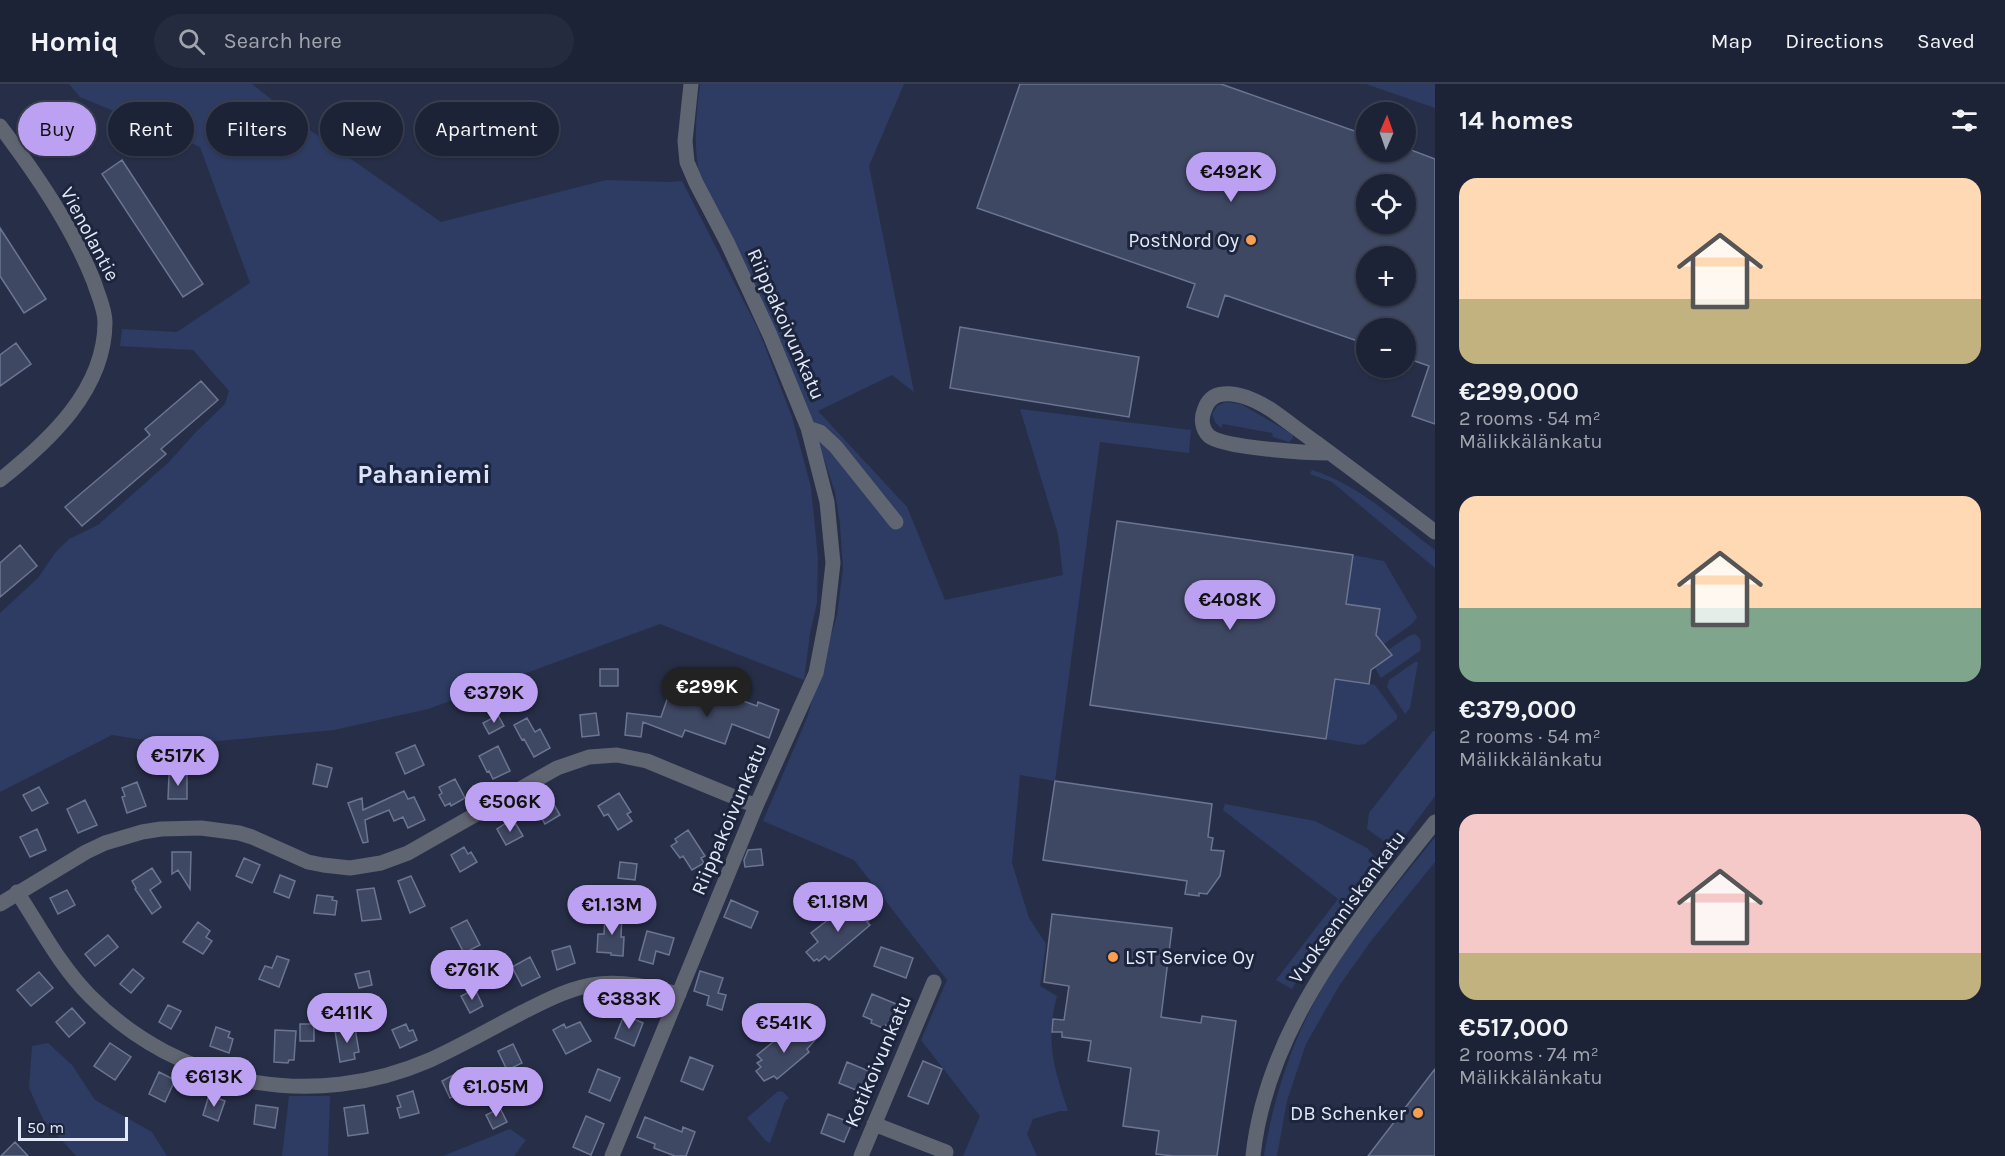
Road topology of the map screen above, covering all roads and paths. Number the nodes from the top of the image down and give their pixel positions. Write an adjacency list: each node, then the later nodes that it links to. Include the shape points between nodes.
1 (691, 84): 3 (street, Riippakoivunkatu, via 687,162 770,335)
2 (0, 126): 5 (street, Vienolantie, via 67,227 88,267 105,320 99,360 83,394 48,439)
3 (808, 428): 6 (street, via 820,432 836,447); 8 (street, Riippakoivunkatu, via 827,502 833,563 827,616 816,672)
4 (1330, 453): 4 (street, via 1269,408 1246,397 1221,394 1209,400 1203,412 1203,428 1222,442); 7 (street)
5 (0, 480)
6 (896, 522)
7 (1435, 532)
8 (756, 806): 10 (street, via 646,761 617,755 589,756 557,768 408,853 381,863 350,868 329,866 308,862 239,833 201,828 161,829 105,843); 13 (street, Riippakoivunkatu)
9 (1435, 822): 18 (street, Vuoksenniskankatu, via 1334,955 1299,1012 1269,1083)
10 (17, 892): 11 (street); 13 (street, via 73,977 118,1021 176,1058 225,1076 270,1085 325,1086 393,1074 442,1055 546,1000 585,986 627,984)
11 (0, 904)
12 (934, 982): 14 (street, Kotikoivunkatu)
13 (680, 994): 16 (street, Riippakoivunkatu)
14 (874, 1124): 15 (street); 17 (street, Kotikoivunkatu)
15 (946, 1152)
16 (612, 1156)
17 (861, 1156)
18 (1253, 1156)

